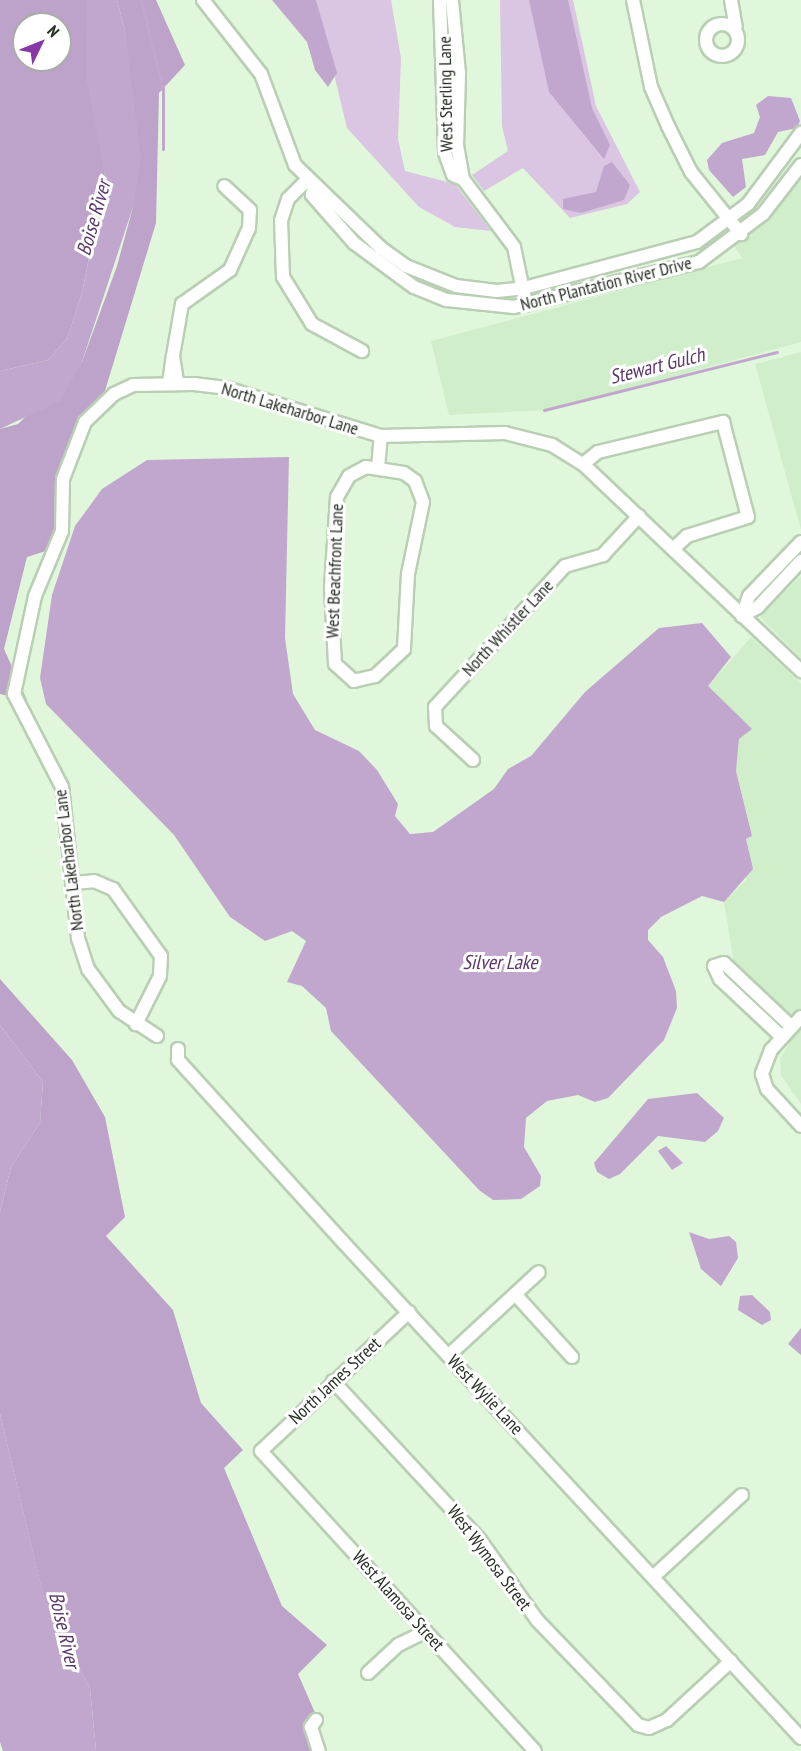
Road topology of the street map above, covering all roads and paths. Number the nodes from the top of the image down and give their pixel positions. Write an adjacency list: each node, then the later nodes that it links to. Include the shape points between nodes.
1 (203, 0): 10 (street, North Plantation River Drive, via 261,74 285,147)
2 (440, 0): 9 (street, West Sterling Lane, via 445,153 453,175)
3 (452, 0): 9 (street, West Sterling Lane, via 459,73 457,146)
4 (633, 0): 12 (street, via 651,87 668,126 691,172)
5 (731, 0): 6 (street)
6 (735, 27)
7 (801, 133): 12 (street, North Plantation River Drive, via 748,204)
8 (801, 165): 13 (street, North Plantation River Drive)
9 (463, 179): 14 (street, West Sterling Lane, via 514,247)
10 (311, 182): 14 (street, North Plantation River Drive, via 334,196 381,248 432,279 497,291); 15 (street, North Plantation River Drive, via 312,195 354,243 414,288 476,306); 16 (street, via 288,199 281,220 283,277 312,324)
11 (224, 186): 17 (street, via 250,210 244,244 230,270 183,304 174,325)
12 (729, 220): 13 (street); 14 (street, North Plantation River Drive, via 697,242)
13 (741, 234): 15 (street, North Plantation River Drive, via 699,262)
14 (524, 288): 15 (street, West Sterling Lane)
15 (526, 305)
16 (362, 351)
17 (173, 382): 18 (street, North Lakeharbor Lane, via 226,388); 28 (street, North Lakeharbor Lane, via 133,385 114,394 85,422 63,479 62,531 35,596 14,694 62,787)
18 (385, 437): 19 (street, North Lakeharbor Lane, via 529,436); 20 (street)
19 (583, 464): 21 (street, North Lakeharbor Lane); 23 (street, via 598,452 723,422 748,517 687,536)
20 (382, 469): 20 (street, West Beachfront Lane, via 349,476 337,497 333,652 341,675 364,681 404,649 408,574 423,502 415,481)
21 (639, 516): 23 (street, North Lakeharbor Lane); 27 (street, North Whistler Lane, via 603,555 565,566 435,707 436,726)
22 (801, 542): 25 (street, via 749,596)
23 (674, 548): 25 (street, North Lakeharbor Lane)
24 (801, 561): 25 (street, via 758,607)
25 (742, 616): 26 (street, North Lakeharbor Lane)
26 (801, 671)
27 (473, 760)
28 (73, 883): 30 (street, North Lakeharbor Lane, via 78,938 88,969 105,997); 30 (street, via 94,881 113,889 161,956 160,976)
29 (801, 1017): 31 (street)
30 (136, 1024): 32 (street, North Lakeharbor Lane)
31 (792, 1027): 33 (street); 33 (street, via 724,963 714,966 720,979)
32 (157, 1036)
33 (782, 1037): 35 (street, via 764,1061 762,1074 767,1089)
34 (178, 1049): 38 (street, West Wylie Lane, via 178,1060)
35 (801, 1126)
36 (539, 1272): 37 (street)
37 (515, 1294): 39 (street); 40 (street)
38 (409, 1312): 39 (street, West Wylie Lane); 41 (street, North James Street)
39 (448, 1355): 44 (street, West Wylie Lane)
40 (572, 1357)
41 (333, 1381): 42 (street, North James Street); 46 (street, West Wymosa Street, via 480,1540 537,1620 628,1717 649,1728 668,1720)
42 (261, 1451): 45 (street, West Alamosa Street)
43 (742, 1495): 44 (street)
44 (653, 1577): 46 (street, West Wylie Lane)
45 (424, 1632): 47 (street, via 398,1645); 51 (street, West Alamosa Street)
46 (731, 1661): 49 (street, West Wylie Lane)
47 (368, 1673)
48 (316, 1720): 50 (street, via 311,1727)
49 (801, 1738)
50 (319, 1751)
51 (535, 1751)

